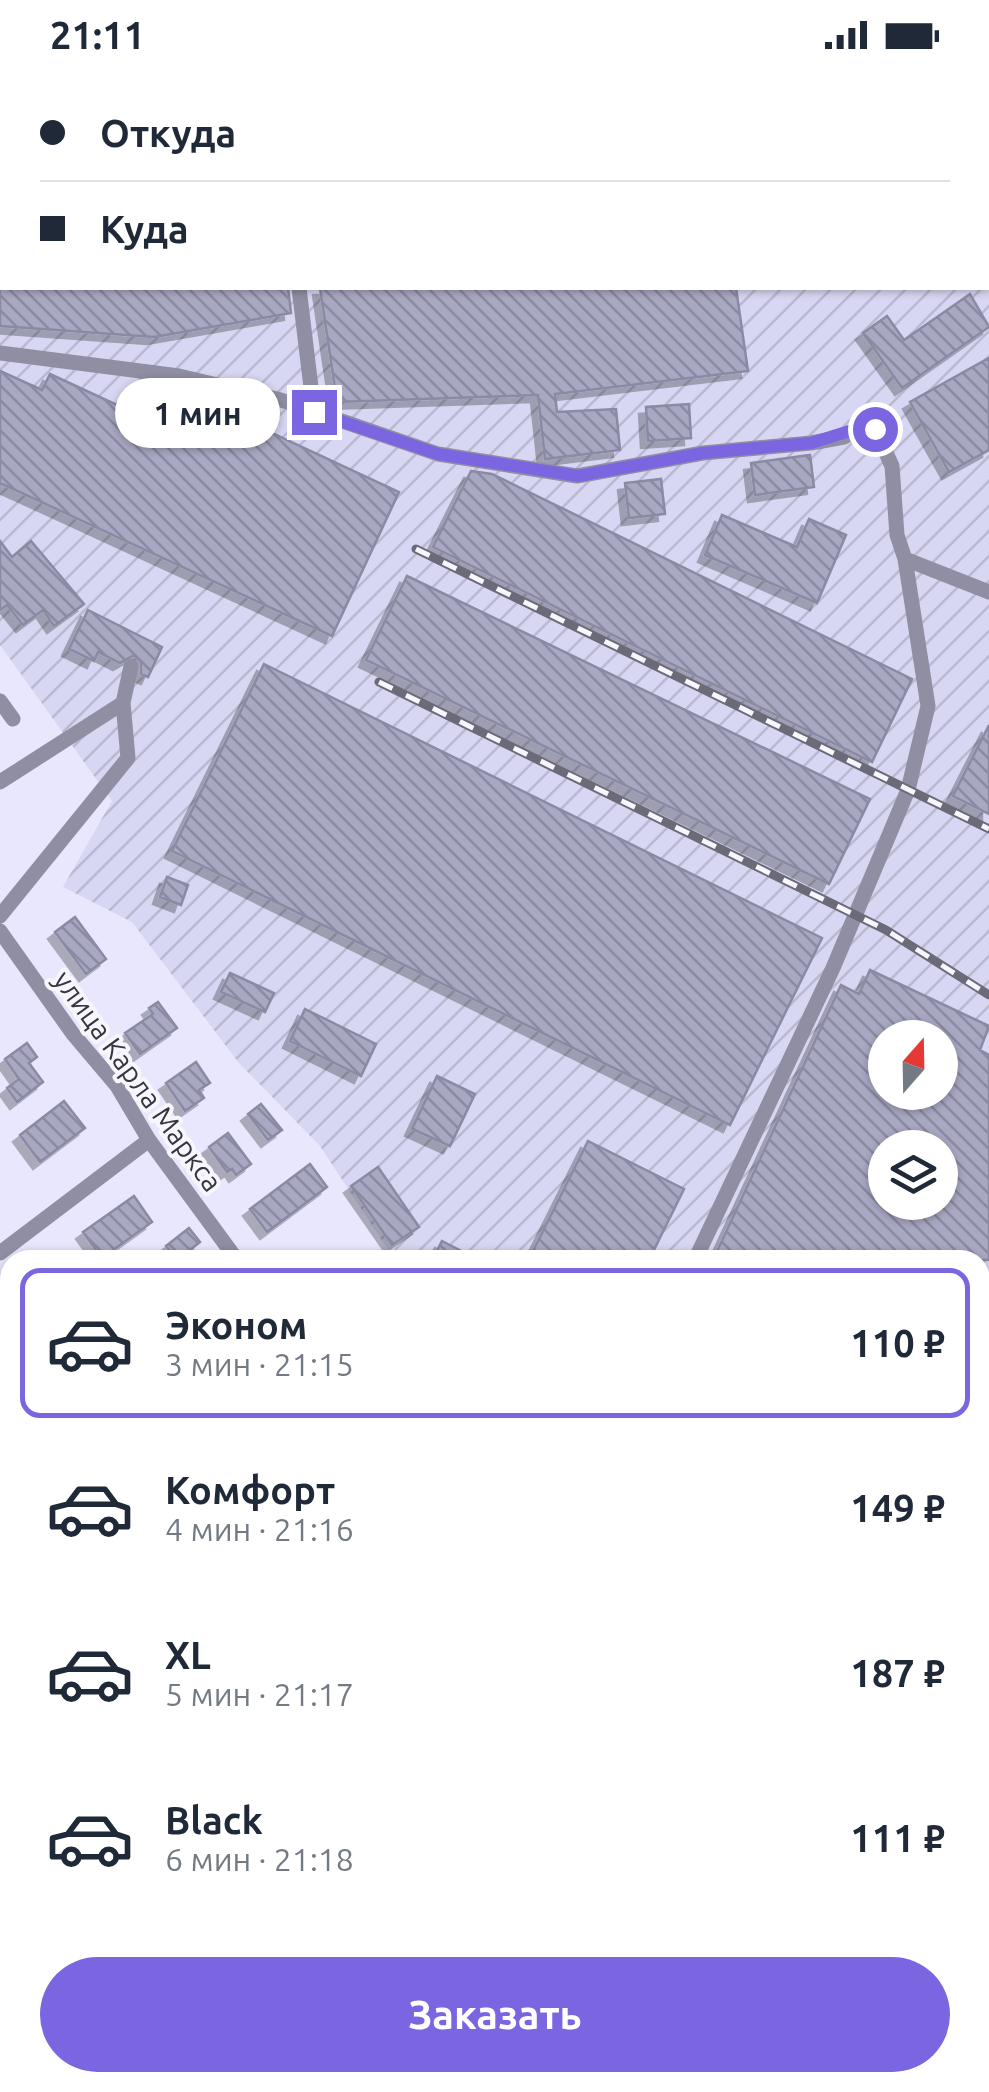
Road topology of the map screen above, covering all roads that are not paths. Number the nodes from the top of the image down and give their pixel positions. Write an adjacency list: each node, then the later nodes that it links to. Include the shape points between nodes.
1 (300, 290): 3 (street)
2 (0, 353): 3 (street, via 179,376)
3 (314, 412): 4 (street, via 438,454 578,476 875,429 892,466)
4 (905, 559): 5 (street); 16 (street, via 928,706 908,790 833,968)
5 (989, 592)
6 (131, 666): 8 (street)
7 (0, 701): 9 (street)
8 (124, 703): 10 (street); 11 (street, via 128,758)
9 (13, 719)
10 (0, 782)
11 (0, 916)
12 (0, 930): 13 (street, улица Карла Маркса)
13 (149, 1140): 14 (street); 15 (street, улица Карла Маркса)
14 (4, 1250)
15 (229, 1250)
16 (699, 1250)

